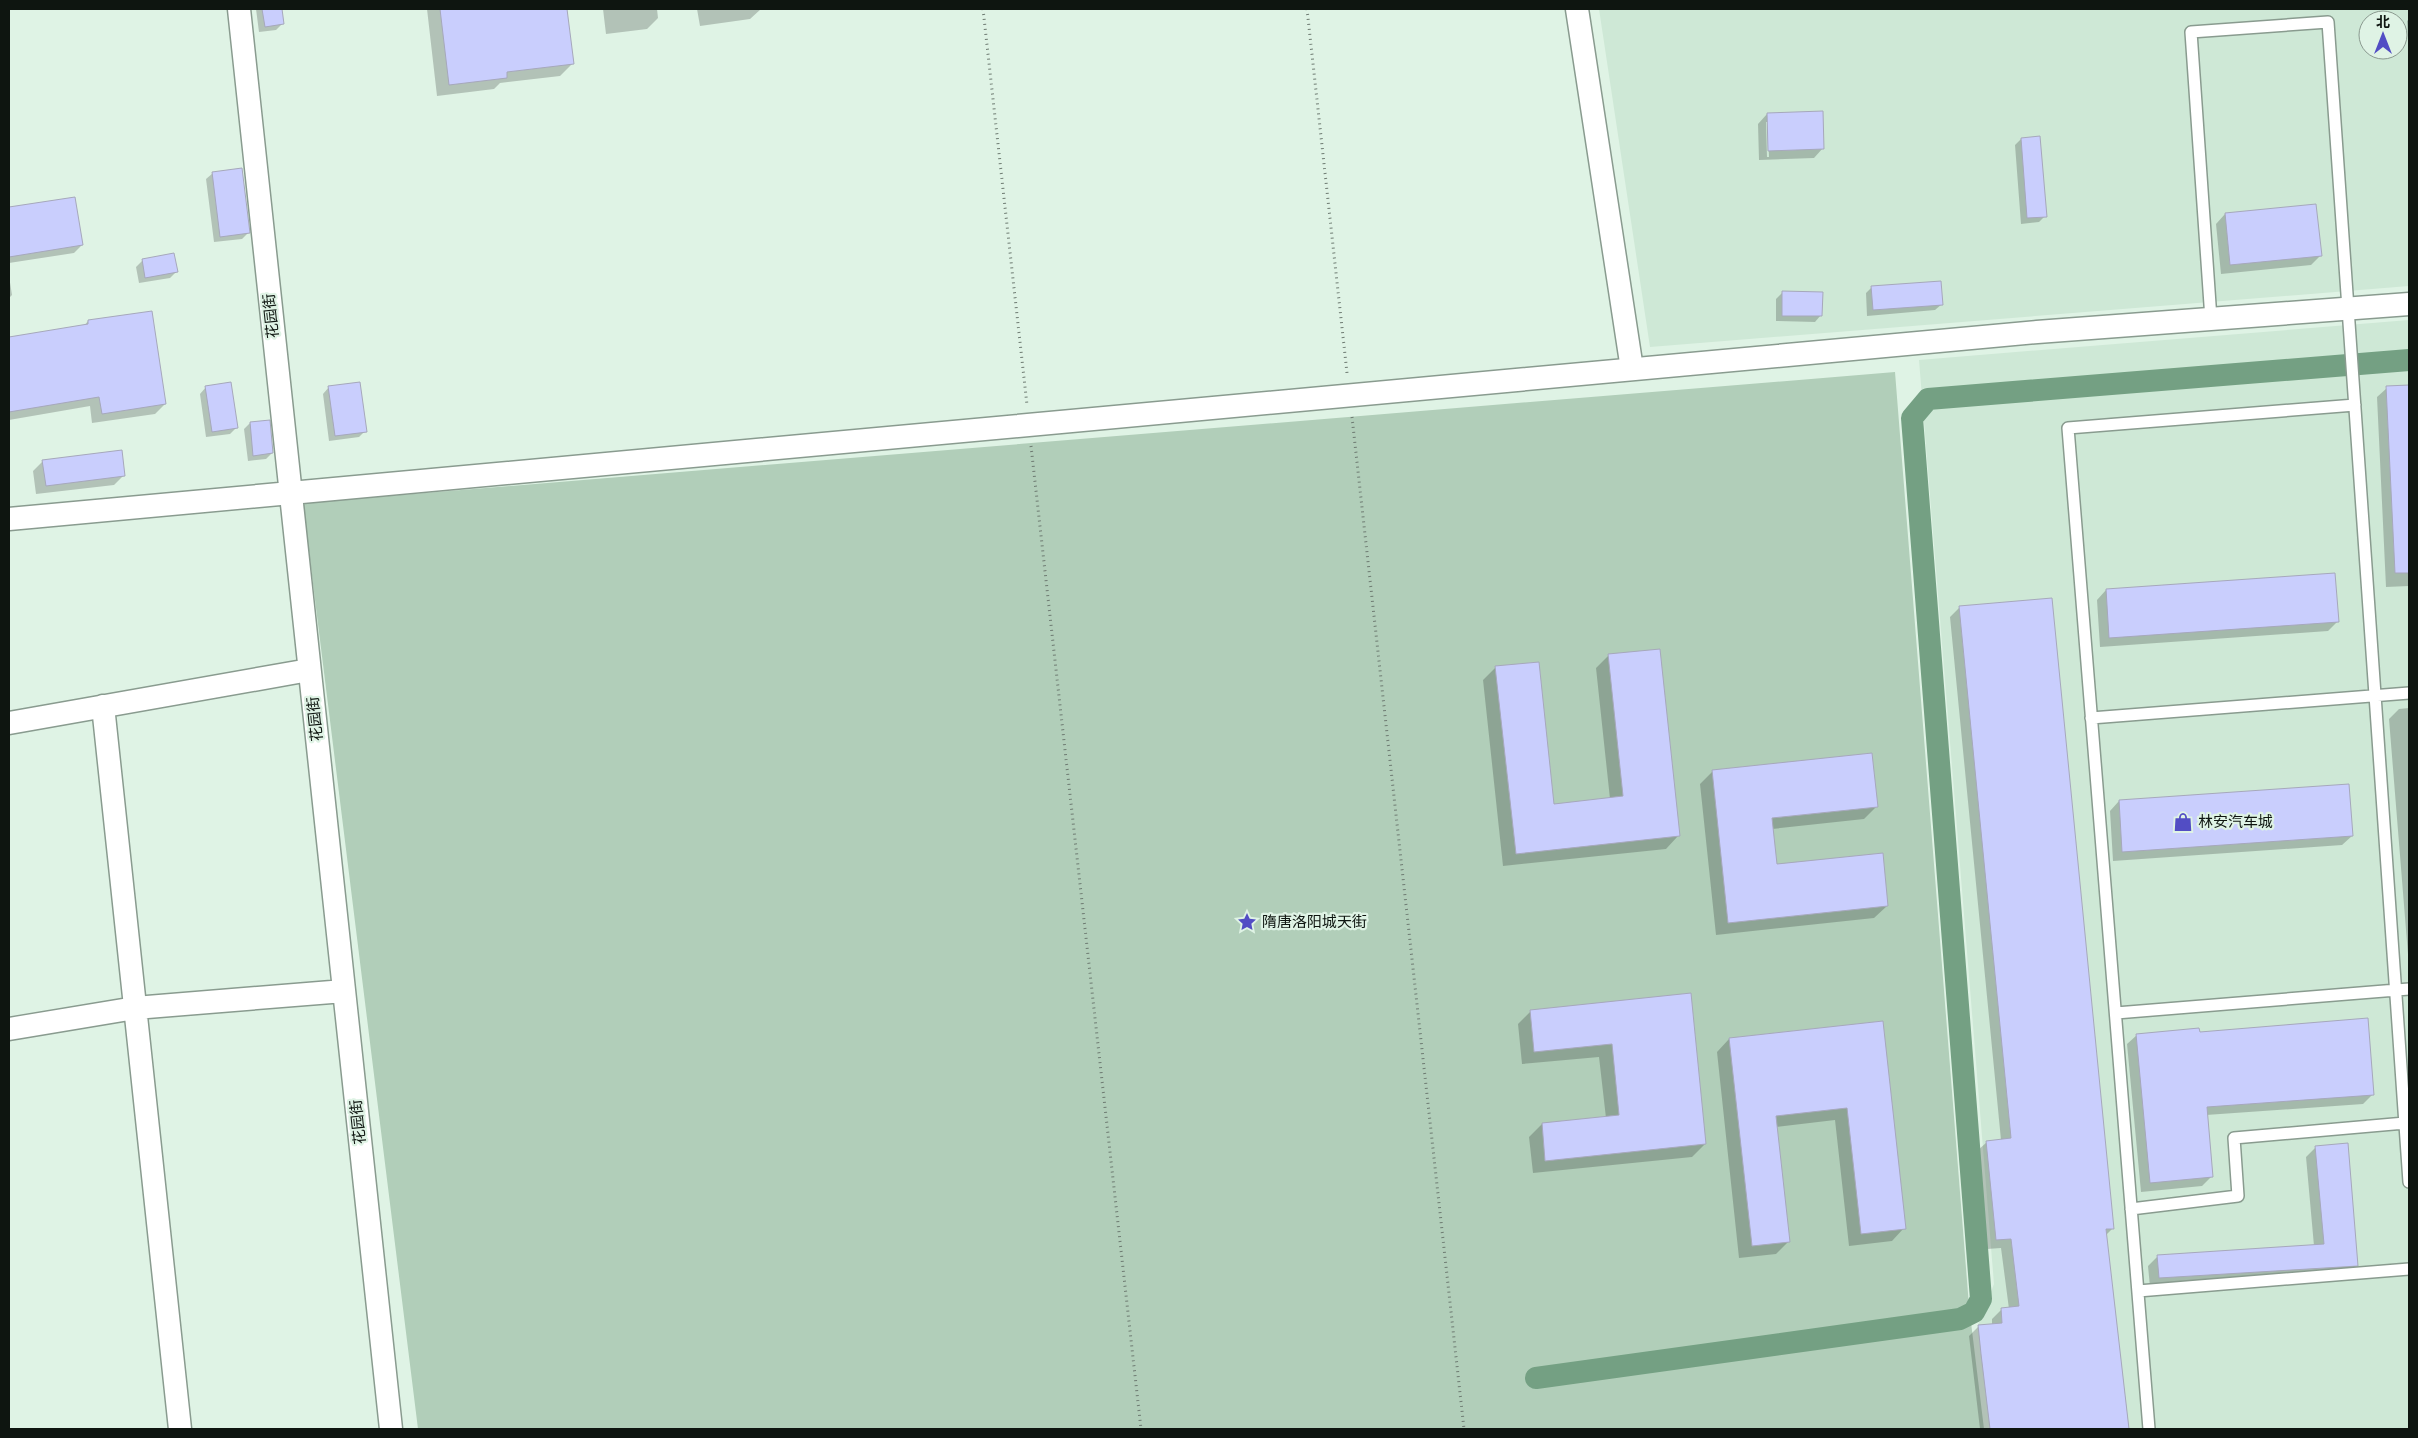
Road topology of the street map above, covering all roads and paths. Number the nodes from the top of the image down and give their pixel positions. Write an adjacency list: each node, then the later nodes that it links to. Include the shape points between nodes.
1 (239, 9): 12 (street, 花园街)
2 (984, 9): 11 (path)
3 (1307, 9): 9 (path)
4 (1577, 9): 8 (street)
5 (2409, 304): 6 (street)
6 (2348, 309): 7 (street); 7 (lane, via 2328,22 2201,31 2191,32); 10 (lane)
7 (2211, 319): 8 (street)
8 (1632, 369): 9 (street)
9 (1350, 396): 11 (street); 34 (path)
10 (2355, 405): 16 (lane); 18 (lane, via 2068,428)
11 (1029, 425): 12 (street); 33 (path)
12 (290, 493): 13 (street); 14 (street, 花园街)
13 (9, 519)
14 (309, 670): 17 (street); 22 (street, 花园街)
15 (2409, 693): 16 (lane)
16 (2375, 696): 18 (lane); 21 (lane)
17 (103, 706): 19 (street); 23 (street)
18 (2092, 718): 24 (lane)
19 (9, 722)
20 (2409, 989): 21 (lane)
21 (2396, 990): 24 (lane); 26 (lane)
22 (344, 991): 23 (street); 32 (street, 花园街)
23 (135, 1008): 25 (street); 31 (street)
24 (2116, 1013): 28 (lane)
25 (9, 1029)
26 (2405, 1123): 27 (lane); 28 (lane, via 2234,1138 2238,1196)
27 (2409, 1182)
28 (2132, 1209): 30 (lane)
29 (2409, 1269): 30 (lane)
30 (2138, 1291): 35 (lane)
31 (180, 1429)
32 (391, 1429)
33 (1141, 1429)
34 (1464, 1429)
35 (2149, 1429)

